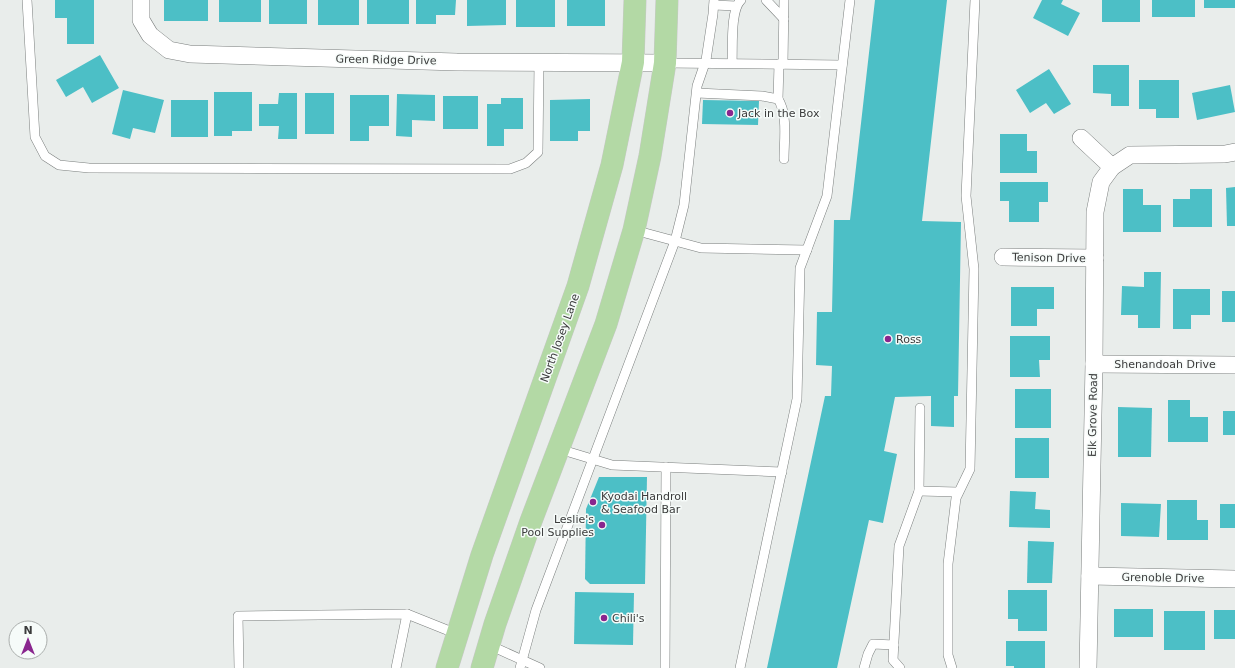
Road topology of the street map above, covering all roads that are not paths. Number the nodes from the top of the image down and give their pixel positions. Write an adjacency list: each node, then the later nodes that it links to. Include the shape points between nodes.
1 (27, 0): 12 (lane, via 35,137 46,156 60,165 89,168 510,169 526,163 538,152)
2 (141, 0): 12 (street, Green Ridge Drive, via 141,20 150,35 170,50 190,54 449,62)
3 (635, 0): 13 (main road, North Josey Lane)
4 (667, 0): 14 (main road)
5 (766, 0): 11 (lane)
6 (784, 0): 11 (lane)
7 (850, 0): 18 (lane)
8 (975, 0): 38 (lane, via 966,196 974,269 970,469)
9 (714, 2): 10 (lane); 15 (lane)
10 (739, 3): 16 (lane, via 734,16)
11 (784, 19): 17 (lane)
12 (539, 62): 13 (street, Green Ridge Drive)
13 (633, 62): 14 (street, Green Ridge Drive); 42 (main road, North Josey Lane, via 612,165 578,286 484,548)
14 (665, 63): 15 (lane); 25 (main road, via 650,156)
15 (705, 63): 16 (lane); 19 (lane)
16 (732, 63): 17 (lane)
17 (781, 64): 18 (lane); 20 (lane)
18 (842, 65): 27 (lane, via 827,196)
19 (697, 93): 20 (lane); 26 (lane, via 684,205)
20 (778, 99): 23 (lane, via 783,105 784,113)
21 (1081, 138): 24 (street)
22 (1235, 152): 24 (street, Elk Grove Road, via 1130,155)
23 (784, 158)
24 (1112, 167): 29 (street, Elk Grove Road, via 1101,182 1098,194 1095,212)
25 (634, 230): 26 (lane); 33 (main road, via 606,324)
26 (675, 241): 27 (lane, via 701,248); 34 (lane)
27 (807, 250): 36 (lane, via 800,268 798,399)
28 (1003, 257): 29 (street, Tenison Drive)
29 (1095, 258): 30 (street, Elk Grove Road)
30 (1094, 364): 31 (street, Shenandoah Drive); 39 (street, Elk Grove Road)
31 (1235, 365)
32 (920, 408): 37 (lane)
33 (558, 448): 34 (lane); 43 (main road)
34 (593, 458): 35 (lane, via 612,465); 45 (lane, via 536,610)
35 (666, 467): 36 (lane); 51 (lane)
36 (782, 472): 52 (lane)
37 (919, 491): 38 (lane); 44 (lane, via 899,546)
38 (958, 492): 55 (lane, via 948,564 948,655)
39 (1090, 576): 40 (street, Grenoble Drive); 56 (street, Elk Grove Road)
40 (1235, 579)
41 (407, 614): 42 (lane); 46 (lane, via 238,616); 47 (lane)
42 (457, 634): 43 (main road); 48 (main road, North Josey Lane)
43 (489, 645): 45 (lane); 49 (main road)
44 (894, 645): 53 (lane, via 873,644); 54 (lane, via 893,660)
45 (521, 664): 50 (lane)
46 (239, 668)
47 (396, 668)
48 (447, 668)
49 (482, 668)
50 (540, 668)
51 (665, 668)
52 (740, 668)
53 (864, 668)
54 (900, 668)
55 (952, 668)
56 (1088, 668)

